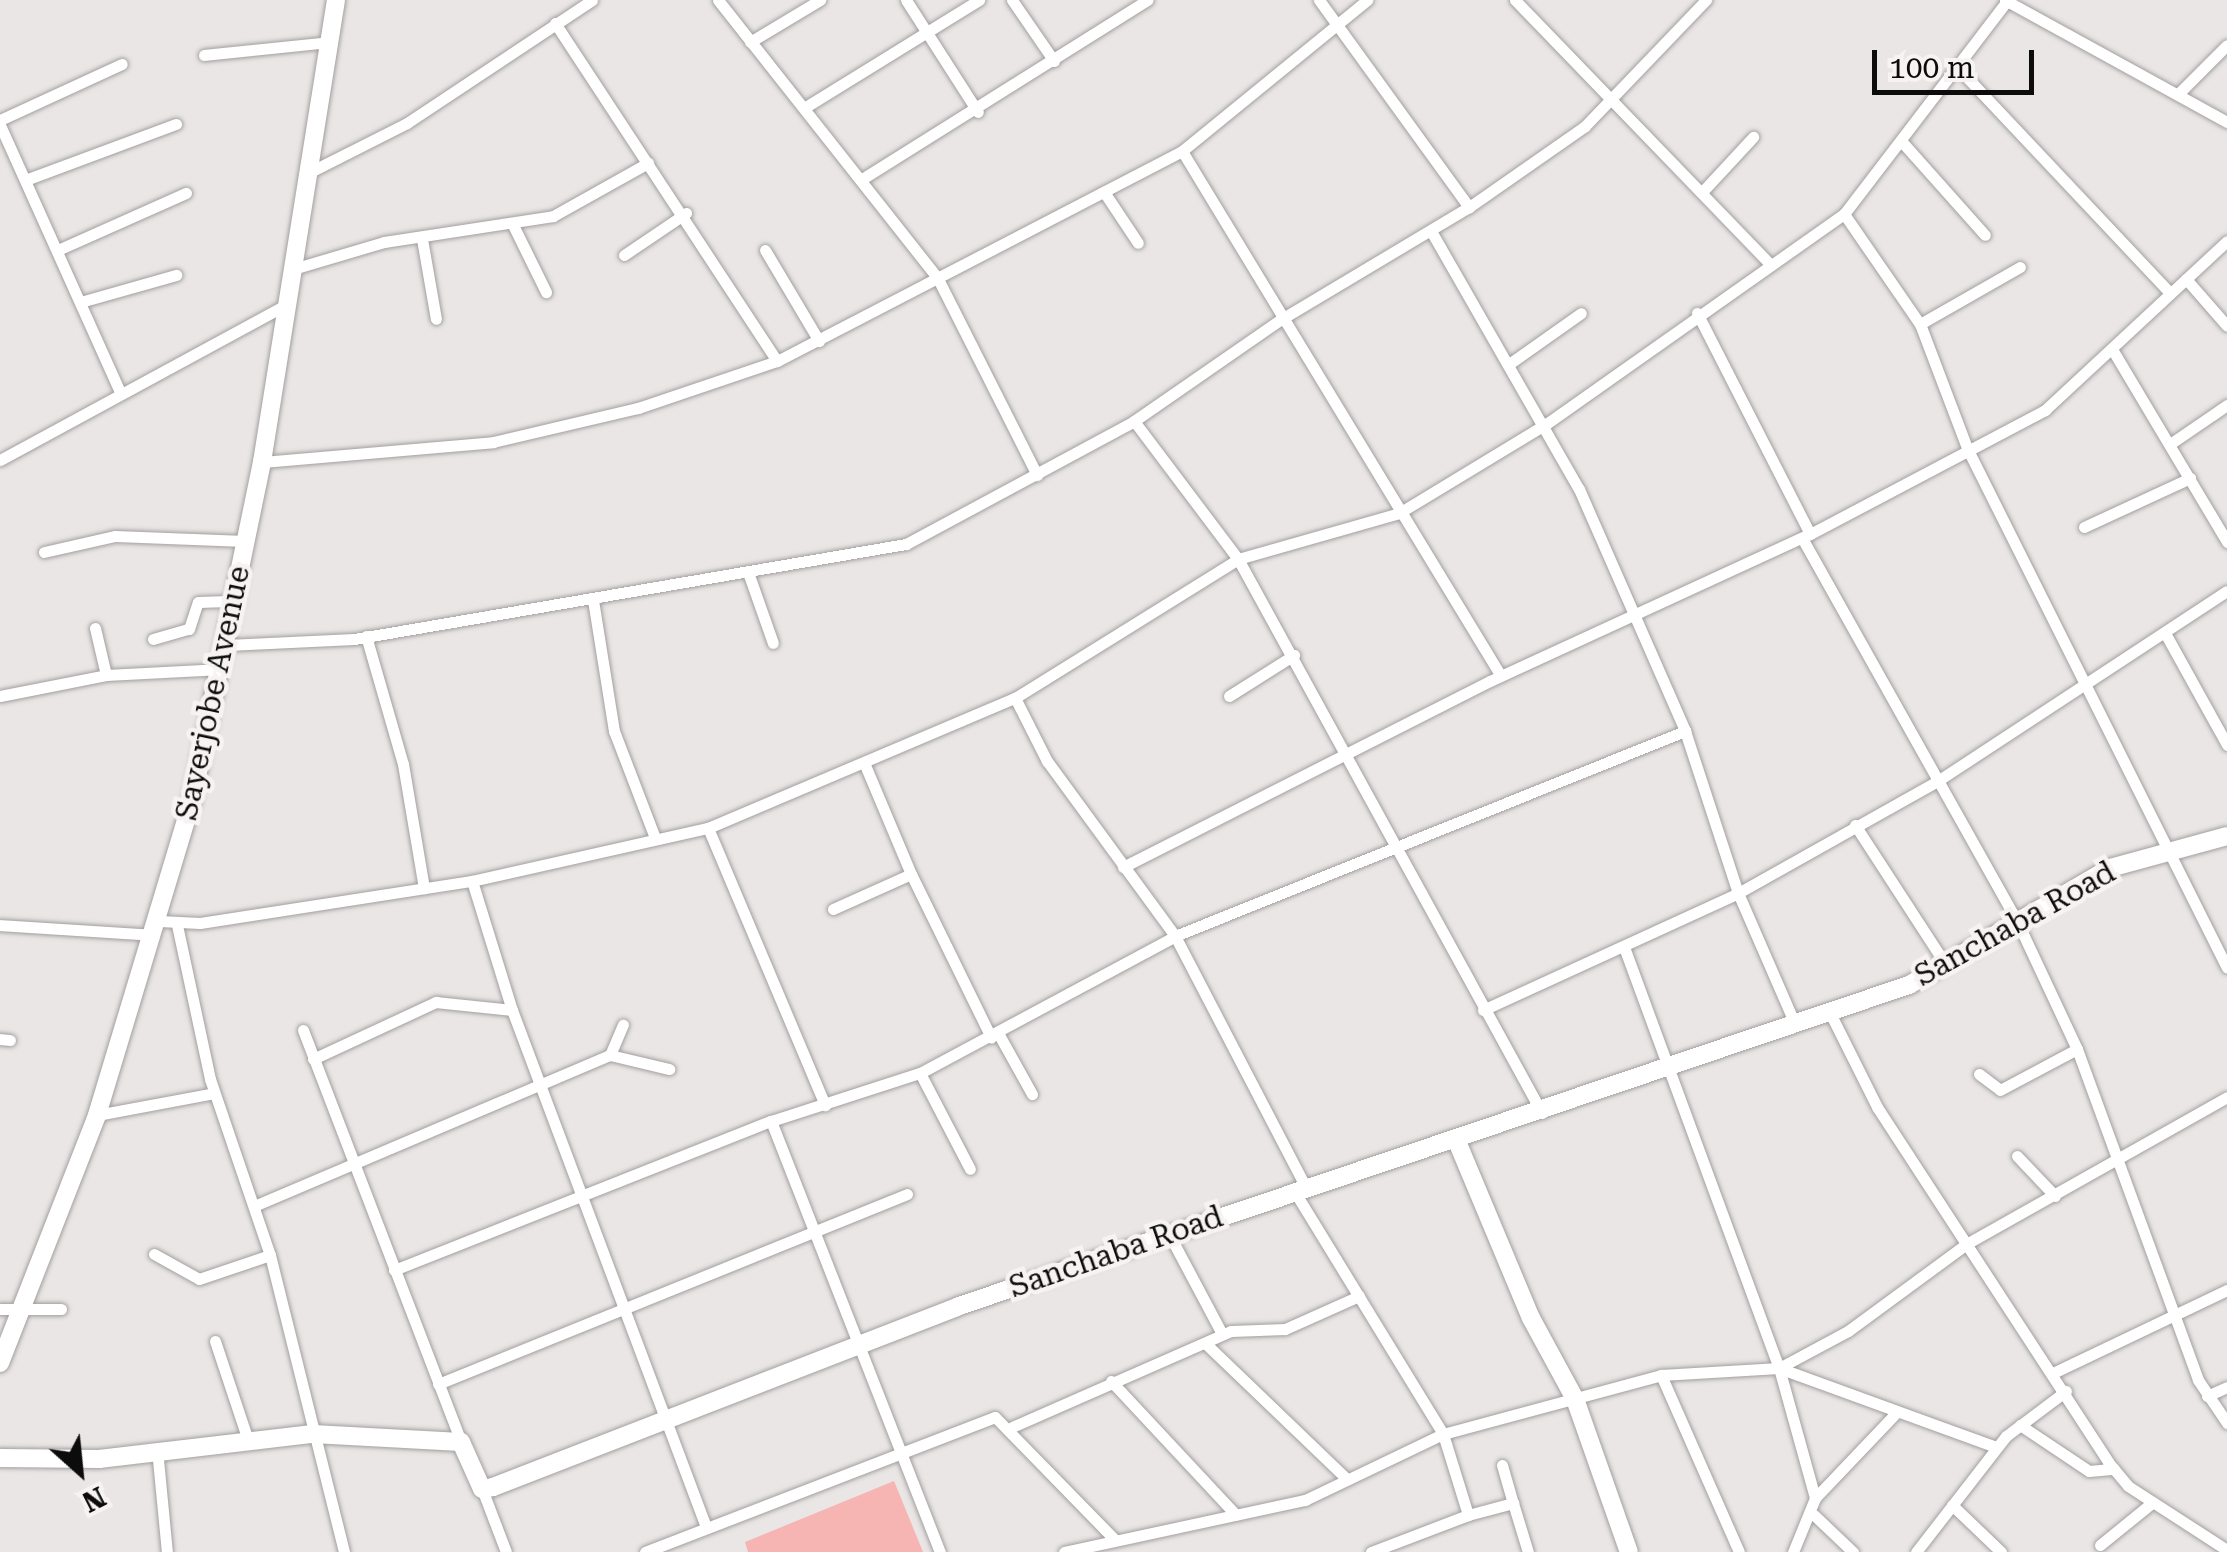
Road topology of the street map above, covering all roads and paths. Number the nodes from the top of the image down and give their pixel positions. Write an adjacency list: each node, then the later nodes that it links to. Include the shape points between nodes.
1 (336, 0): 17 (street, Sayerjobe Avenue)
2 (592, 0): 14 (street)
3 (718, 0): 18 (street)
4 (820, 0): 18 (street)
5 (906, 0): 16 (street)
6 (979, 0): 16 (street)
7 (1012, 0): 22 (street)
8 (1147, 0): 22 (street)
9 (1319, 0): 15 (street)
10 (1367, 0): 15 (street)
11 (1515, 0): 25 (street)
12 (1706, 0): 25 (street)
13 (2006, 0): 19 (street); 24 (street)
14 (555, 23): 34 (street); 35 (street, via 407,123)
15 (1338, 28): 33 (street); 41 (street)
16 (929, 34): 26 (street); 27 (street)
17 (330, 42): 21 (street); 35 (street, Sayerjobe Avenue)
18 (750, 42): 26 (street)
19 (1976, 45): 32 (street); 60 (street, via 1956,75)
20 (2227, 45): 24 (street)
21 (204, 55)
22 (1054, 61): 27 (street)
23 (122, 64): 28 (street)
24 (2178, 94): 29 (street)
25 (1612, 99): 40 (street); 41 (street)
26 (804, 108): 36 (street)
27 (978, 112): 36 (street)
28 (0, 122): 37 (street)
29 (2227, 122)
30 (176, 124): 37 (street)
31 (1754, 136): 40 (street)
32 (1903, 143): 43 (street); 46 (street)
33 (1182, 151): 39 (street); 66 (street)
34 (648, 163): 42 (street); 44 (street, via 552,216)
35 (310, 172): 55 (street, Sayerjobe Avenue)
36 (862, 179): 57 (street)
37 (28, 180): 50 (street)
38 (186, 192): 50 (street)
39 (1104, 192): 49 (street); 57 (street)
40 (1703, 192): 53 (street)
41 (1469, 207): 45 (street)
42 (686, 213): 52 (street); 71 (street)
43 (1844, 214): 53 (street); 67 (street)
44 (513, 225): 47 (street); 59 (street)
45 (1432, 231): 66 (street); 72 (street)
46 (1985, 235)
47 (422, 239): 55 (street); 65 (street)
48 (2227, 241): 58 (street)
49 (1138, 242)
50 (60, 249): 61 (street)
51 (765, 250): 69 (street)
52 (624, 254)
53 (1770, 264): 64 (street)
54 (2020, 267): 67 (street)
55 (293, 269): 62 (street, Sayerjobe Avenue)
56 (176, 275): 61 (street)
57 (937, 277): 69 (street); 81 (street)
58 (2186, 279): 60 (street); 68 (street)
59 (546, 292)
60 (2170, 293): 70 (street)
61 (84, 301): 73 (street)
62 (286, 305): 73 (street); 80 (street, Sayerjobe Avenue)
63 (1580, 313): 72 (street)
64 (1697, 313): 76 (street); 85 (street)
65 (436, 318)
66 (1280, 320): 75 (street); 83 (street)
67 (1920, 324): 78 (street)
68 (2227, 326)
69 (819, 342): 71 (street)
70 (2112, 349): 77 (street); 78 (street, via 2045,410)
71 (777, 361): 80 (street, via 638,408 493,442)
72 (1510, 364): 76 (street)
73 (119, 390): 79 (street)
74 (2227, 405): 77 (street)
75 (1134, 421): 81 (street); 89 (street)
76 (1546, 424): 83 (street); 94 (street)
77 (2170, 444): 82 (street)
78 (1967, 448): 85 (street); 105 (street)
79 (0, 460)
80 (262, 462): 86 (street, Sayerjobe Avenue)
81 (1038, 476): 90 (street, via 906,544)
82 (2190, 478): 84 (street); 87 (street)
83 (1398, 513): 89 (street); 104 (street)
84 (2084, 527)
85 (1806, 536): 94 (street); 113 (street)
86 (245, 541): 88 (street, via 115,536); 93 (street, Sayerjobe Avenue)
87 (2227, 542)
88 (44, 552)
89 (1238, 559): 101 (street); 108 (street)
90 (749, 575): 92 (street); 99 (street)
91 (2227, 591): 96 (street)
92 (594, 600): 97 (street); 117 (street, via 614,731)
93 (234, 602): 98 (street, via 198,602 188,629); 100 (street, Sayerjobe Avenue)
94 (1635, 614): 104 (street); 109 (street)
95 (94, 628): 103 (street)
96 (2165, 634): 105 (street); 110 (street)
97 (366, 636): 100 (street); 123 (street, via 403,764)
98 (153, 639)
99 (773, 643)
100 (227, 645): 102 (street, Sayerjobe Avenue)
101 (1294, 655): 107 (street); 111 (street)
102 (222, 669): 103 (street); 128 (street, Sayerjobe Avenue)
103 (106, 674): 106 (street)
104 (1501, 676): 111 (street)
105 (2089, 685): 113 (street); 118 (street)
106 (0, 696)
107 (1229, 696)
108 (1016, 698): 112 (street); 120 (street, via 1047,760)
109 (1685, 731): 119 (street); 124 (street)
110 (2227, 744)
111 (1344, 757): 119 (street); 120 (street)
112 (864, 763): 115 (street); 121 (street)
113 (1939, 780): 114 (street); 126 (street)
114 (1854, 825): 124 (street); 131 (street)
115 (708, 828): 117 (street); 151 (street)
116 (2227, 836): 118 (street, Sanchaba Road)
117 (655, 838): 122 (street)
118 (2169, 847): 126 (street, Sanchaba Road, via 2110,868); 132 (street)
119 (1394, 848): 129 (street); 134 (street)
120 (1123, 867): 129 (street)
121 (911, 874): 125 (street); 139 (street)
122 (472, 880): 123 (street); 133 (street)
123 (424, 888): 128 (street)
124 (1738, 892): 130 (street); 137 (street)
125 (833, 909)
126 (2018, 921): 131 (street, Sanchaba Road); 140 (street)
127 (0, 924): 128 (street)
128 (164, 927): 148 (street); 152 (street, Sayerjobe Avenue)
129 (1176, 936): 139 (street); 160 (street)
130 (1624, 946): 134 (street); 145 (street)
131 (1946, 964): 135 (street, Sanchaba Road)
132 (2227, 968)
133 (512, 1010): 142 (street, via 436,1002); 147 (street)
134 (1483, 1010): 153 (street)
135 (1829, 1011): 137 (street, Sanchaba Road); 167 (street, via 1878,1107)
136 (623, 1024): 141 (street)
137 (1795, 1024): 145 (street, Sanchaba Road)
138 (303, 1030): 142 (street)
139 (995, 1036): 144 (street); 149 (street)
140 (2077, 1049): 146 (street, via 2000,1090); 157 (street)
141 (610, 1055): 143 (street); 147 (street)
142 (314, 1058): 158 (street)
143 (669, 1068)
144 (920, 1072): 151 (street); 159 (street)
145 (1670, 1072): 153 (street, Sanchaba Road); 183 (street)
146 (1979, 1074)
147 (544, 1086): 158 (street); 162 (street)
148 (214, 1093): 152 (street); 164 (street)
149 (1032, 1094)
150 (2227, 1097): 157 (street)
151 (824, 1106): 154 (street)
152 (97, 1114): 176 (street, Sayerjobe Avenue)
153 (1542, 1114): 155 (street, Sanchaba Road)
154 (771, 1121): 162 (street); 165 (street)
155 (1456, 1139): 160 (street, Sanchaba Road); 191 (street, via 1530,1318)
156 (2017, 1156): 163 (street)
157 (2120, 1162): 163 (street); 177 (street)
158 (352, 1170): 164 (street); 170 (street)
159 (970, 1170)
160 (1298, 1186): 166 (street, Sanchaba Road); 172 (street)
161 (907, 1194): 165 (street)
162 (585, 1195): 170 (street); 173 (street)
163 (2054, 1196): 167 (street)
164 (254, 1206): 169 (street)
165 (812, 1230): 173 (street); 181 (street)
166 (1170, 1236): 178 (street); 181 (street, Sanchaba Road)
167 (1968, 1243): 183 (street, via 1848,1331); 184 (street)
168 (154, 1254): 169 (street, via 199,1279)
169 (270, 1255): 197 (street)
170 (394, 1270): 187 (street)
171 (2227, 1290): 177 (street)
172 (1358, 1296): 178 (street, via 1285,1329); 198 (street)
173 (628, 1308): 187 (street); 193 (street)
174 (0, 1309): 176 (street)
175 (61, 1309): 176 (street)
176 (25, 1312): 182 (street, Sayerjobe Avenue)
177 (2174, 1314): 184 (street); 190 (street)
178 (1222, 1334): 180 (street)
179 (215, 1341): 199 (street)
180 (1205, 1343): 186 (street); 207 (street)
181 (860, 1344): 193 (street, Sanchaba Road); 203 (street)
182 (0, 1364)
183 (1779, 1368): 185 (street); 192 (street); 209 (street)
184 (2055, 1372): 189 (street)
185 (1661, 1374): 191 (street); 230 (street)
186 (1111, 1381): 196 (street); 214 (street)
187 (438, 1384): 200 (street)
188 (2227, 1387): 190 (street)
189 (2066, 1391): 195 (street); 206 (street)
190 (2207, 1396): 194 (street)
191 (1576, 1399): 198 (street); 229 (street)
192 (1896, 1413): 201 (street); 209 (street)
193 (670, 1418): 208 (street, Sanchaba Road); 216 (street)
194 (2227, 1422)
195 (2020, 1425): 201 (street); 206 (street, via 2089,1471)
196 (1012, 1427): 203 (street, via 983,1420); 217 (street)
197 (314, 1434): 199 (street); 200 (street); 222 (street)
198 (1444, 1434): 207 (street); 213 (street)
199 (248, 1440): 202 (street)
200 (461, 1442): 208 (street)
201 (1996, 1447): 212 (street)
202 (157, 1449): 204 (street, via 99,1459); 221 (street)
203 (902, 1451): 216 (street); 225 (street)
204 (0, 1458)
205 (1502, 1465): 210 (street)
206 (2114, 1469): 211 (street)
207 (1347, 1479): 214 (street, via 1305,1500)
208 (482, 1489): 223 (street)
209 (1815, 1498): 215 (street)
210 (1513, 1502): 213 (street); 228 (street)
211 (2153, 1502): 218 (street); 220 (street)
212 (1952, 1505): 233 (street); 234 (street)
213 (1468, 1514): 227 (street)
214 (1236, 1515): 217 (street)
215 (1814, 1515): 231 (street); 232 (street)
216 (706, 1528): 224 (street)
217 (1114, 1540): 219 (street)
218 (2100, 1544)
219 (1094, 1546): 226 (street)
220 (2227, 1550)
221 (167, 1552)
222 (344, 1552)
223 (506, 1552)
224 (645, 1552)
225 (940, 1552)
226 (1064, 1552)
227 (1372, 1552)
228 (1528, 1552)
229 (1630, 1552)
230 (1738, 1552)
231 (1793, 1552)
232 (1853, 1552)
233 (1916, 1552)
234 (2001, 1552)

